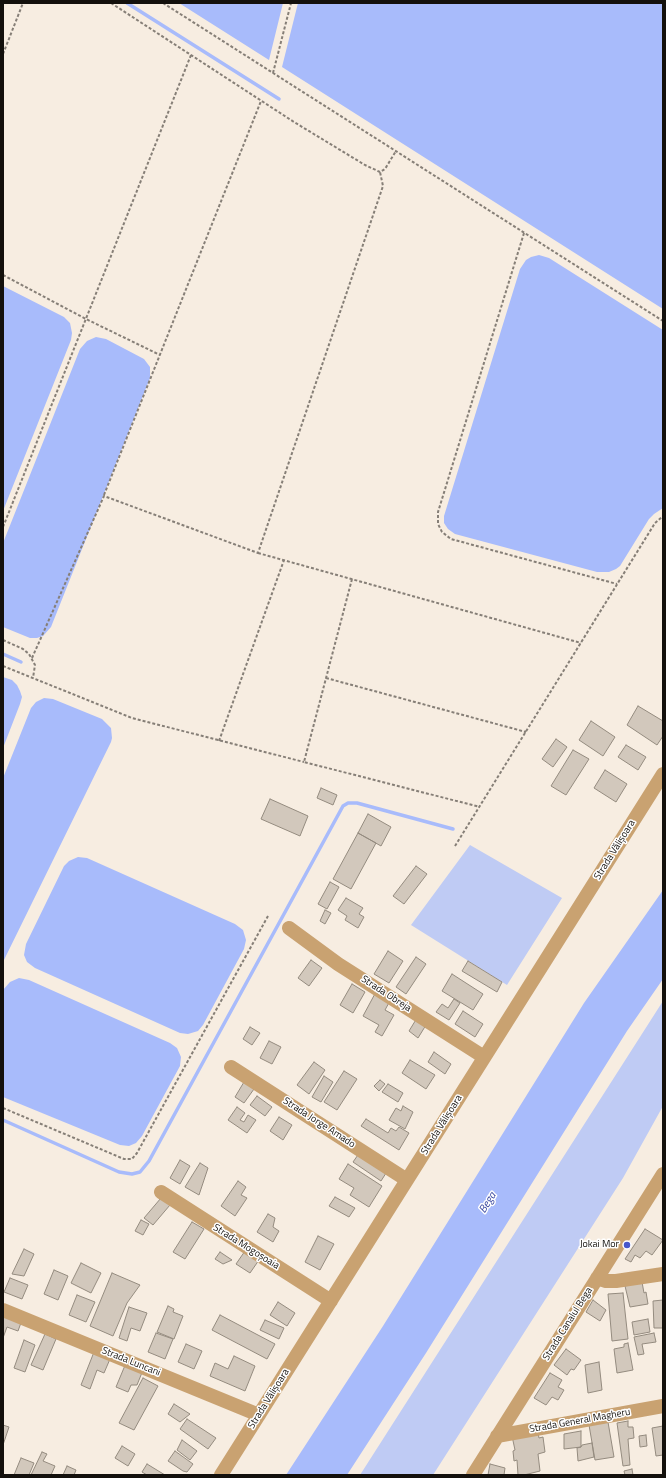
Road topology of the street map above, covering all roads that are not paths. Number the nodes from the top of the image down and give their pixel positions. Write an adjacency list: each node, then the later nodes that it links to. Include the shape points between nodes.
1 (663, 774): 3 (street, Strada Vălișoara)
2 (289, 928): 3 (street, Strada Obreja, via 338,964)
3 (484, 1057): 6 (street, Strada Vălișoara)
4 (231, 1067): 6 (street, Strada Jorge Amado)
5 (663, 1174): 9 (street, Strada Canalul Bega)
6 (407, 1180): 10 (street, Strada Vălișoara)
7 (161, 1192): 10 (street, Strada Mogoșoaia)
8 (663, 1274): 9 (street, via 616,1281)
9 (597, 1278): 14 (street, Strada Canalul Bega)
10 (331, 1301): 13 (street, Strada Vălișoara)
11 (3, 1310): 13 (street, Strada Luncani)
12 (663, 1406): 14 (street, Strada General Magheru)
13 (260, 1415): 15 (street, Strada Vălișoara)
14 (497, 1436): 16 (street, Strada Canalul Bega)
15 (221, 1475)
16 (473, 1475)

